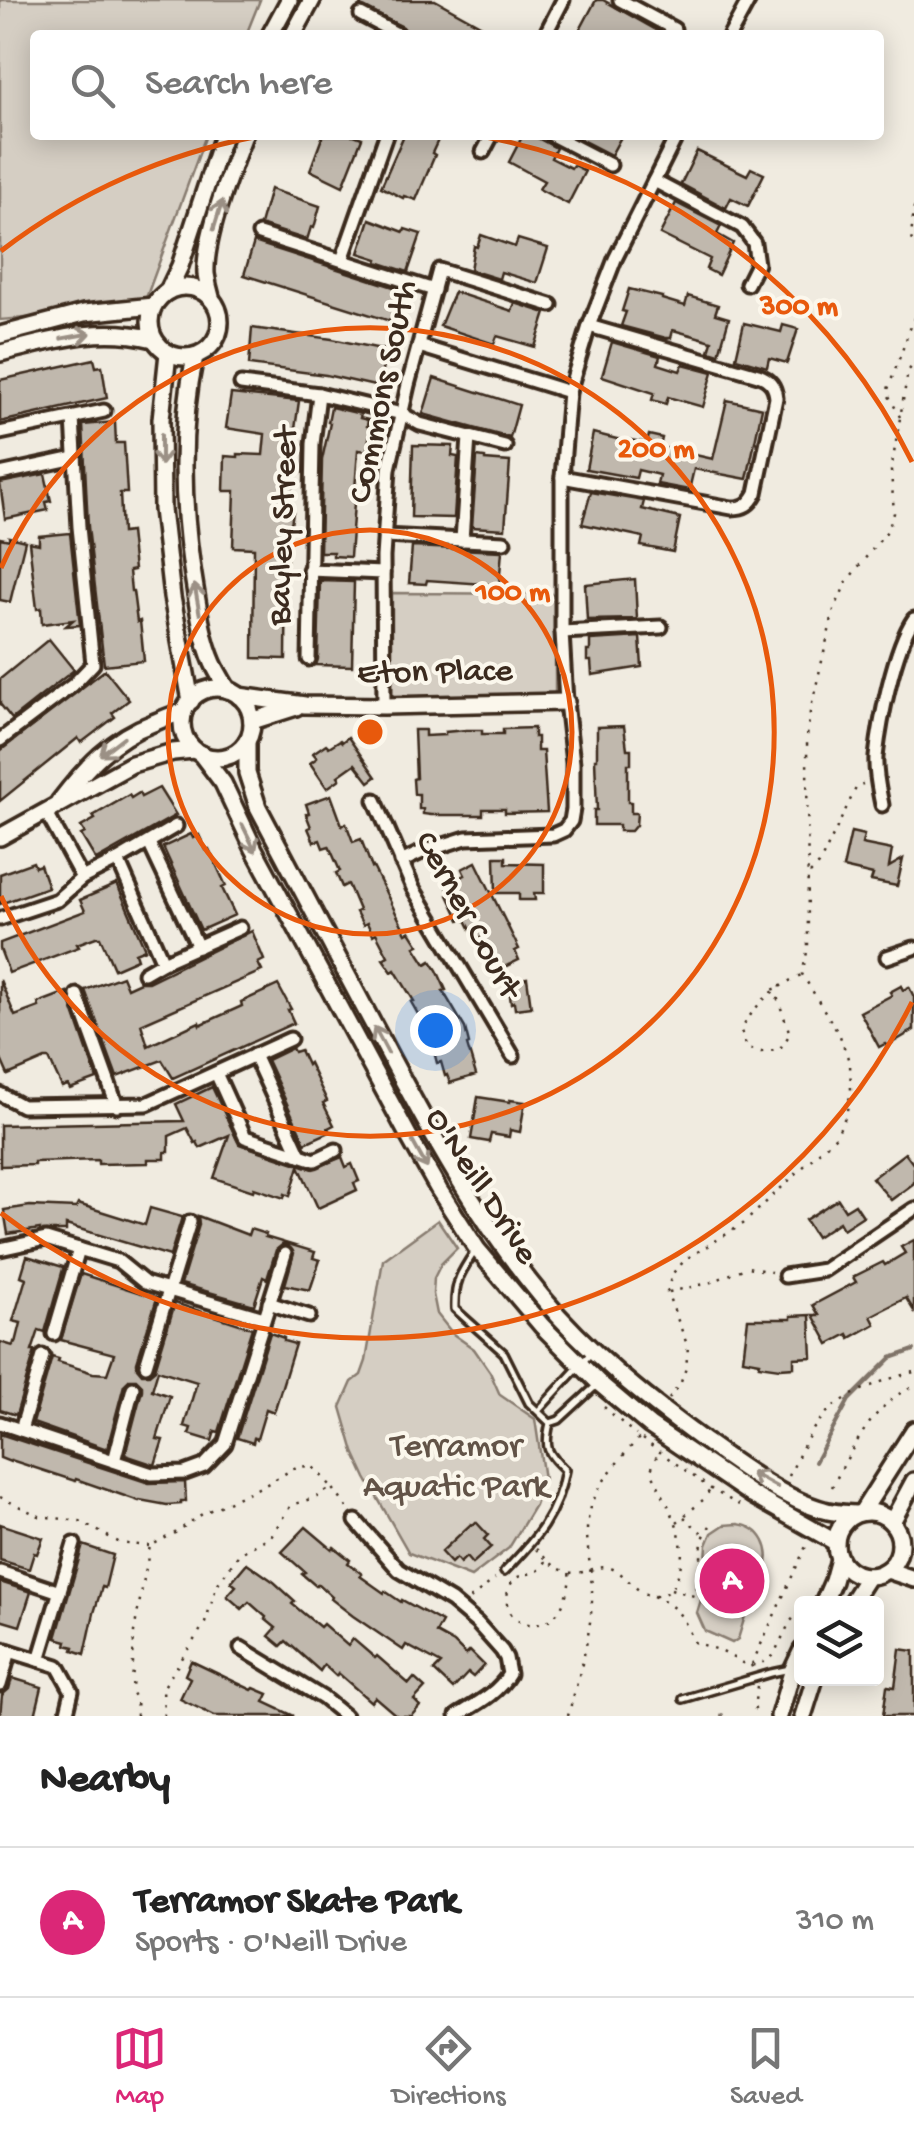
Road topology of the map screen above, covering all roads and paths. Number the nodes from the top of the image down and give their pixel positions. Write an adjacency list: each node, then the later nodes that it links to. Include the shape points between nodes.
1 (289, 0): 8 (main road)
2 (312, 0): 9 (main road)
3 (562, 0): 11 (street)
4 (620, 0): 6 (street)
5 (749, 0): 13 (street)
6 (636, 4): 12 (street)
7 (360, 14): 10 (street)
8 (273, 30)
9 (296, 30)
10 (390, 30)
11 (547, 30)
12 (674, 30)
13 (733, 30)
14 (221, 140): 29 (main road)
15 (242, 140): 30 (main road, one-way to 15, via 209,247)
16 (384, 140): 26 (street)
17 (489, 140): 20 (street)
18 (561, 140): 21 (street)
19 (675, 140): 22 (street)
20 (483, 152)
21 (610, 166)
22 (654, 182): 27 (street, via 742,227 754,242 757,264); 34 (street)
23 (914, 207): 25 (path)
24 (259, 234): 26 (street)
25 (914, 248)
26 (342, 260): 28 (street)
27 (747, 284)
28 (434, 290): 31 (street, Commons South, via 439,270); 37 (street, Commons South)
29 (168, 291): 30 (main road, via 190,287); 32 (main road)
30 (210, 297): 40 (main road, via 219,331)
31 (551, 305)
32 (153, 306): 35 (main road, via 84,313); 36 (main road)
33 (914, 318): 48 (path, via 886,392)
34 (589, 326): 43 (street); 54 (street, via 758,374 776,398 756,493 741,508)
35 (0, 335)
36 (154, 338): 38 (main road, one-way to 36, via 97,332); 39 (main road)
37 (419, 346): 43 (street); 46 (street, Commons South)
38 (0, 353)
39 (168, 353): 40 (main road); 67 (main road, O'Neill Drive, one-way to 67, via 162,509)
40 (195, 356): 64 (main road, one-way to 40, via 212,662 186,515 184,443)
41 (914, 364): 48 (path)
42 (241, 384): 44 (street)
43 (568, 392): 54 (street)
44 (319, 394): 46 (street); 58 (street, Bayley Street)
45 (104, 411): 47 (street)
46 (402, 414): 50 (street); 55 (street, Commons South)
47 (73, 418): 49 (street); 52 (street)
48 (901, 418): 82 (path, via 891,471 894,512 834,610 810,712)
49 (0, 433)
50 (469, 437): 51 (street); 56 (street)
51 (505, 446)
52 (76, 458): 53 (street); 70 (street, via 93,664)
53 (0, 474)
54 (562, 477): 62 (street)
55 (384, 536): 56 (street); 59 (street, Commons South)
56 (462, 540): 57 (street)
57 (504, 542)
58 (309, 570): 59 (street); 63 (street, Bayley Street)
59 (382, 573): 68 (street, Commons South)
60 (914, 619): 73 (street, via 896,658)
61 (661, 627): 62 (street)
62 (562, 632): 65 (street)
63 (309, 659)
64 (234, 693): 66 (main road, Eton Place); 67 (main road, via 207,690); 69 (main road)
65 (566, 702): 68 (main road, Eton Place); 81 (street, via 574,762 573,809 564,830 466,838)
66 (305, 705): 68 (main road, Eton Place); 69 (main road, Eton Place)
67 (187, 706): 72 (main road, O'Neill Drive, via 183,733); 76 (main road, one-way to 76, via 121,738)
68 (384, 706)
69 (252, 721): 71 (main road, O'Neill Drive)
70 (0, 740)
71 (247, 741): 72 (main road, via 230,756); 115 (main road, O'Neill Drive, one-way to 71, via 544,1300 470,1200 258,807 247,773)
72 (197, 752): 76 (main road, via 132,764); 106 (main road, O'Neill Drive, one-way to 106, via 223,782 408,1135)
73 (876, 779): 75 (street); 82 (path, via 857,786)
74 (375, 800): 81 (street, Cerner Court)
75 (882, 805)
76 (51, 808): 78 (main road); 83 (street)
77 (176, 826): 79 (street)
78 (0, 837)
79 (148, 842): 80 (street); 86 (street)
80 (118, 860): 83 (street); 89 (street)
81 (401, 862): 96 (street, Cerner Court)
82 (809, 875): 91 (path)
83 (82, 878): 84 (street, via 57,900)
84 (0, 919)
85 (240, 928): 86 (street)
86 (198, 947): 89 (street)
87 (914, 948): 88 (street)
88 (887, 957)
89 (163, 962): 90 (street)
90 (144, 973)
91 (802, 974): 92 (path); 110 (path, via 850,1064 846,1114 836,1136 744,1224 686,1259 672,1274)
92 (774, 988): 92 (path, via 741,1031 747,1048 779,1050 790,1034)
93 (77, 995): 99 (street)
94 (290, 1039): 95 (street)
95 (254, 1055): 97 (street); 101 (street)
96 (514, 1056)
97 (216, 1072): 99 (street, via 148,1104); 101 (street, via 245,1137)
98 (0, 1094): 99 (street, via 22,1106)
99 (118, 1106)
100 (336, 1150): 101 (street, via 315,1160)
101 (300, 1155)
102 (914, 1209): 108 (street, via 824,1270)
103 (190, 1222): 109 (street)
104 (0, 1249): 105 (street, via 46,1239)
105 (78, 1249): 109 (street, via 118,1261 145,1283); 114 (street)
106 (477, 1249): 118 (main road, O'Neill Drive); 123 (lane, via 460,1273 455,1308 504,1353)
107 (285, 1254): 111 (street)
108 (786, 1276): 110 (path, via 748,1267)
109 (169, 1291): 113 (street); 117 (street)
110 (668, 1292): 124 (path, via 688,1347 681,1382)
111 (269, 1303): 112 (street); 113 (street)
112 (308, 1316)
113 (264, 1318): 131 (street, via 225,1444 204,1466 152,1474)
114 (54, 1334)
115 (594, 1350): 118 (lane); 124 (main road, O'Neill Drive)
116 (43, 1356): 128 (street)
117 (146, 1364)
118 (580, 1364): 120 (main road, O'Neill Drive); 123 (lane)
119 (914, 1372): 132 (path, via 888,1378 822,1416)
120 (599, 1383): 126 (lane); 127 (main road, O'Neill Drive)
121 (914, 1386): 135 (path, via 860,1433)
122 (133, 1388): 131 (street)
123 (539, 1410): 126 (lane)
124 (662, 1410): 138 (main road, O'Neill Drive, one-way to 124, via 824,1510 796,1498)
125 (0, 1423): 128 (street)
126 (550, 1423): 147 (lane, via 549,1455 565,1470 550,1518)
127 (650, 1426): 150 (main road, O'Neill Drive); 152 (path, via 591,1506)
128 (21, 1430): 131 (street)
129 (914, 1430): 138 (main road)
130 (658, 1452): 141 (path, via 651,1470)
131 (114, 1461)
132 (789, 1476)
133 (914, 1481): 143 (main road)
134 (332, 1487): 140 (path); 148 (path, via 313,1467 298,1466); 178 (path, via 292,1505 271,1536 239,1554 217,1584 206,1623 163,1688)
135 (832, 1487)
136 (711, 1489): 139 (path)
137 (0, 1497): 148 (path, via 40,1516 80,1521 120,1543)
138 (858, 1513): 143 (main road, O'Neill Drive); 150 (main road, via 840,1526)
139 (683, 1516): 141 (path); 144 (path)
140 (356, 1521): 164 (street, via 400,1570)
141 (677, 1522): 159 (path, via 682,1556)
142 (713, 1522): 144 (path)
143 (892, 1522): 149 (main road)
144 (703, 1534): 159 (path, via 694,1596)
145 (808, 1542): 170 (path)
146 (74, 1544): 160 (street)
147 (531, 1545): 151 (path); 155 (lane)
148 (150, 1546): 177 (path, via 134,1632)
149 (907, 1548): 153 (main road)
150 (837, 1551): 157 (main road, O'Neill Drive, via 851,1572); 162 (main road)
151 (546, 1559): 156 (path); 156 (path, via 537,1572 511,1581 506,1602 523,1624 552,1620 568,1592)
152 (590, 1569): 156 (path); 161 (path, via 616,1570); 181 (path, via 588,1636)
153 (887, 1570): 157 (main road); 158 (main road)
154 (0, 1572): 160 (street)
155 (504, 1572): 164 (path)
156 (569, 1572)
157 (868, 1576): 163 (main road)
158 (914, 1579)
159 (673, 1590): 161 (path); 165 (path)
160 (60, 1592): 169 (street)
161 (652, 1596): 165 (path)
162 (827, 1596)
163 (855, 1596)
164 (460, 1608): 180 (street, via 502,1651 509,1674 496,1691)
165 (675, 1608): 170 (path, via 694,1642)
166 (794, 1617): 170 (path, via 773,1656)
167 (241, 1648): 179 (street)
168 (5, 1650): 169 (street); 173 (street)
169 (40, 1660): 176 (street, via 58,1666 72,1690)
170 (751, 1665): 172 (path)
171 (793, 1669): 172 (lane); 183 (main road)
172 (755, 1678): 175 (lane); 182 (path)
173 (0, 1685)
174 (813, 1686): 184 (main road)
175 (684, 1700)
176 (66, 1716)
177 (136, 1716)
178 (164, 1716)
179 (346, 1716)
180 (457, 1716)
181 (568, 1716)
182 (758, 1716)
183 (779, 1716)
184 (804, 1716)

